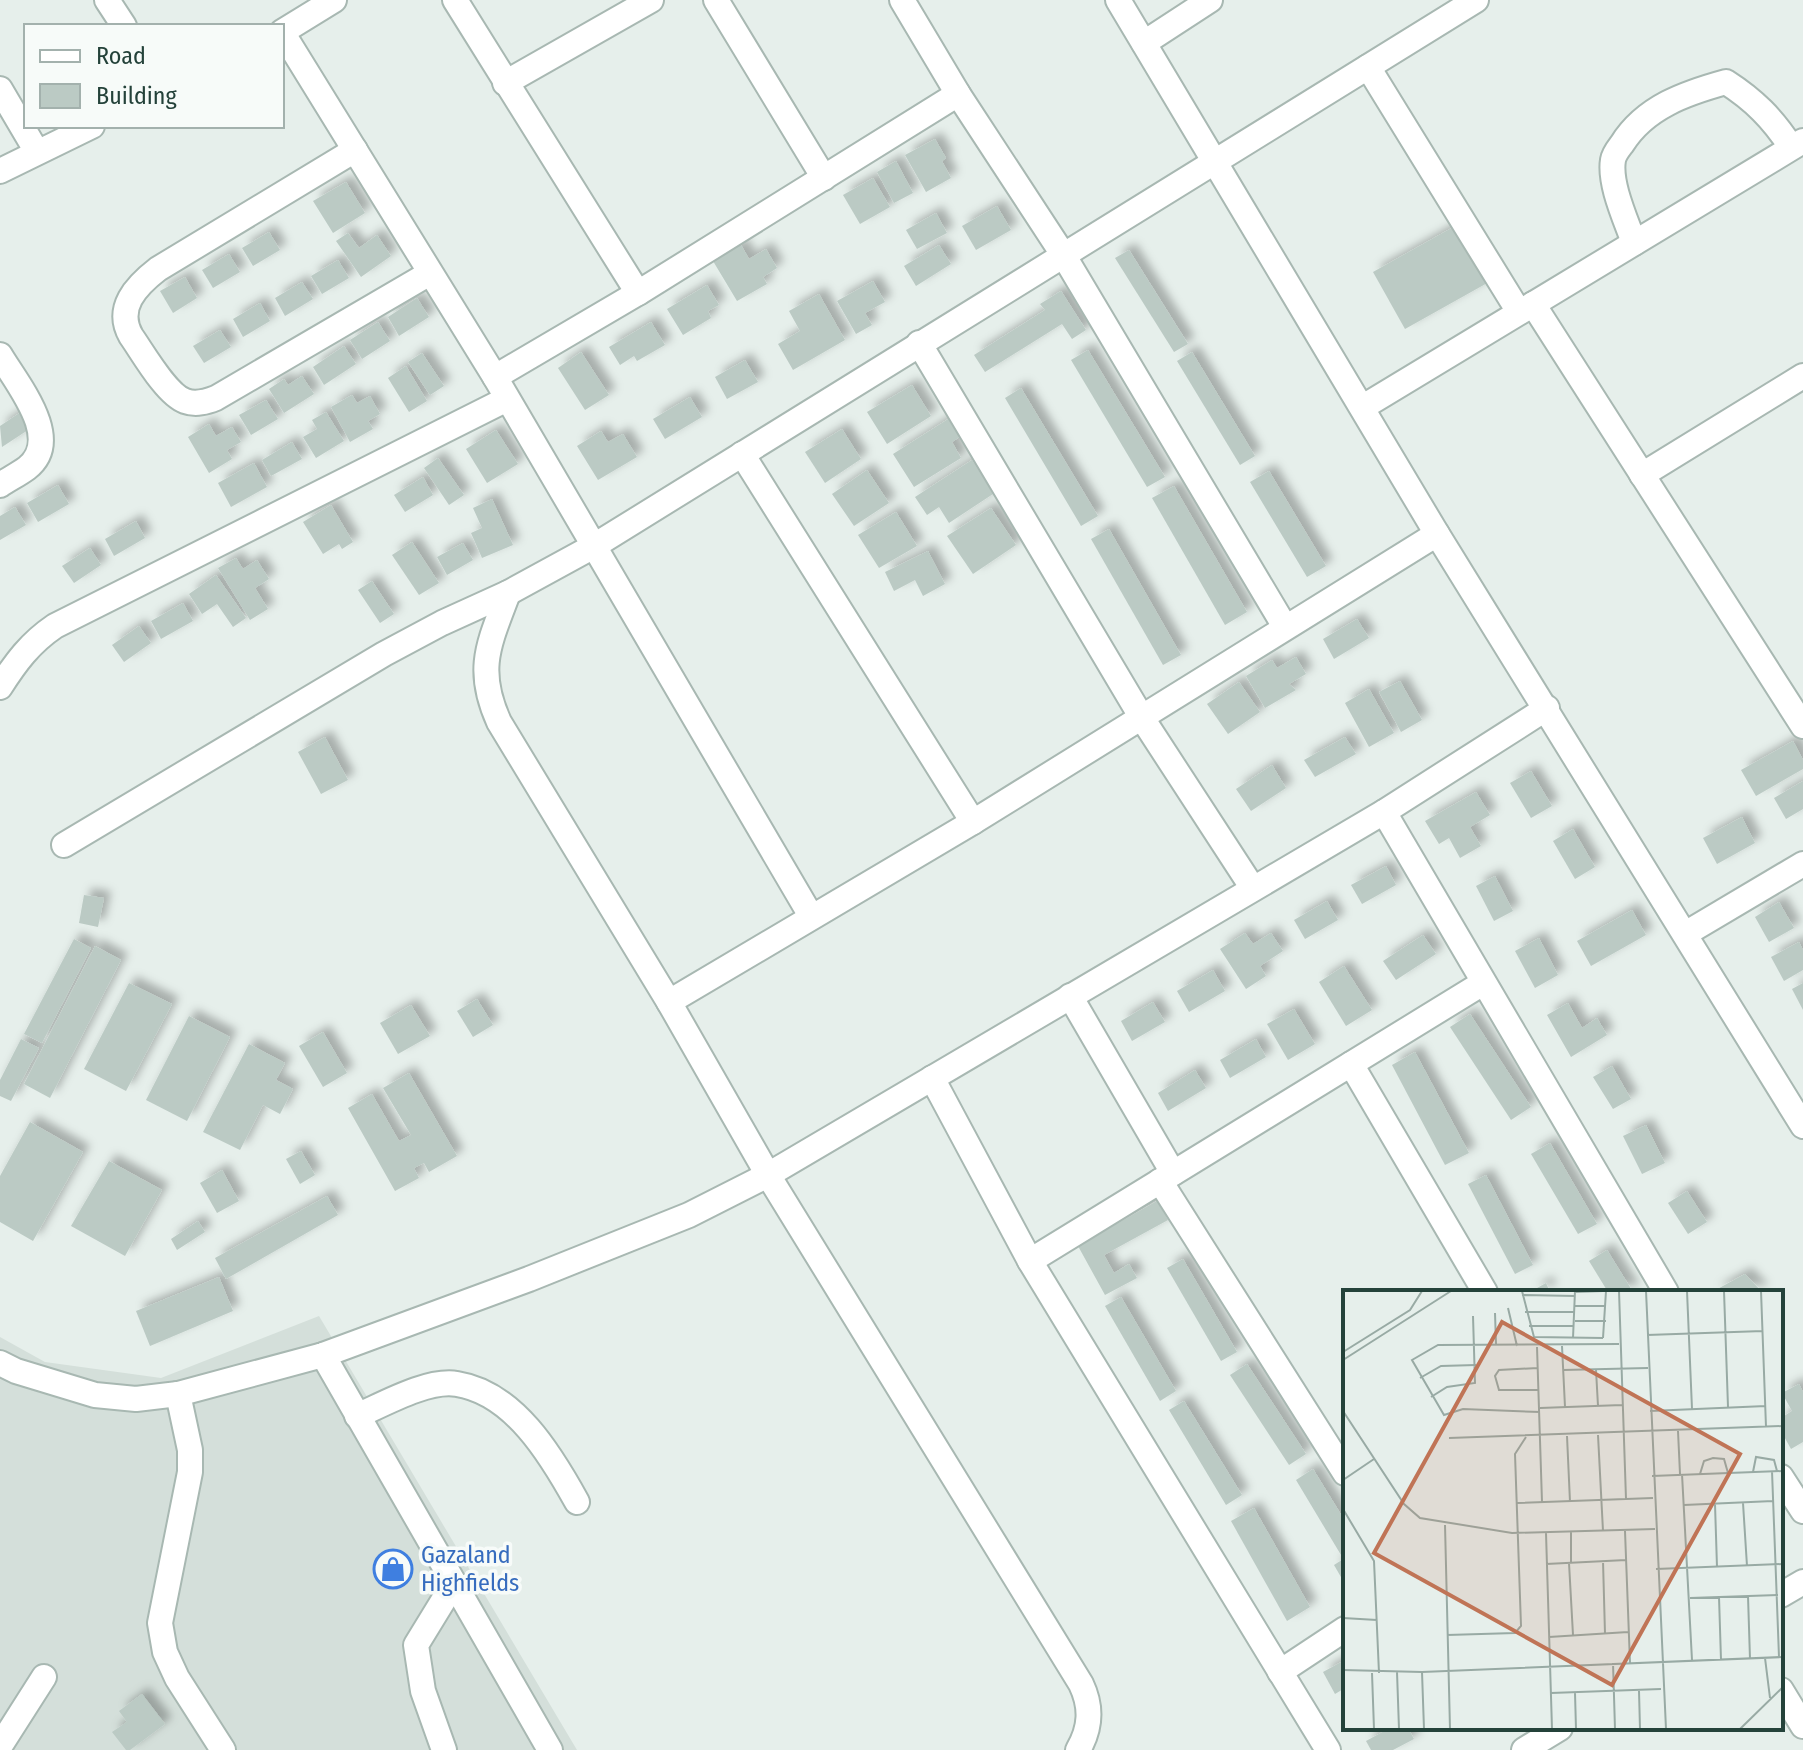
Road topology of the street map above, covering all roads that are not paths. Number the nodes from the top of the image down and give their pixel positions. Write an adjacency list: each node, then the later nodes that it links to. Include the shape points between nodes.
1 (107, 0): 10 (street)
2 (334, 0): 11 (street)
3 (455, 0): 15 (street)
4 (651, 0): 15 (street)
5 (716, 0): 24 (street)
6 (902, 0): 17 (street)
7 (1118, 0): 13 (street)
8 (1210, 0): 13 (street)
9 (1476, 0): 14 (street)
10 (123, 24)
11 (284, 31)
12 (284, 35): 20 (street)
13 (1144, 43): 22 (street)
14 (1368, 67): 22 (street); 29 (street)
15 (505, 83): 28 (street)
16 (0, 89): 21 (street)
17 (958, 94): 24 (street); 26 (street)
18 (88, 128): 21 (street)
19 (1797, 144): 25 (street); 25 (street, via 1751,98 1726,82 1656,109 1630,131 1613,158 1617,192)
20 (355, 150): 27 (street); 27 (street, via 138,284 124,315 131,336 175,395 200,404)
21 (37, 152): 23 (street)
22 (1215, 160): 26 (street); 35 (street)
23 (0, 171)
24 (824, 178): 28 (street)
25 (1634, 243): 29 (street)
26 (1064, 256): 30 (street); 42 (street)
27 (430, 273): 33 (street)
28 (638, 293): 33 (street)
29 (1526, 308): 35 (street); 37 (street)
30 (919, 343): 36 (street); 45 (street)
31 (0, 355): 38 (street, via 39,422 42,440 29,467)
32 (1803, 376): 37 (street)
33 (495, 377): 34 (street)
34 (507, 399): 40 (street); 43 (street, via 55,626 20,656)
35 (1363, 407): 39 (street)
36 (742, 454): 40 (street); 48 (street)
37 (1642, 475): 46 (street)
38 (0, 485)
39 (1437, 534): 42 (street); 44 (street)
40 (594, 546): 41 (street); 52 (street)
41 (508, 593): 49 (street, via 384,654); 56 (street, via 489,644 488,697)
42 (1285, 627): 45 (street)
43 (0, 687)
44 (1547, 708): 47 (street); 53 (street)
45 (1142, 718): 48 (street); 51 (street)
46 (1803, 726)
47 (1384, 812): 51 (street); 54 (street)
48 (973, 822): 52 (street)
49 (64, 845)
50 (1803, 864): 53 (street)
51 (1252, 887): 55 (street)
52 (811, 916): 56 (street)
53 (1685, 934): 59 (street)
54 (1483, 983): 57 (street); 64 (street)
55 (1070, 996): 58 (street); 61 (street)
56 (669, 1002): 60 (street)
57 (1351, 1064): 61 (street); 63 (street)
58 (932, 1078): 60 (street); 62 (street)
59 (1803, 1126)
60 (768, 1175): 65 (street, via 689,1215); 86 (street, via 1081,1684 1089,1715 1087,1735)
61 (1166, 1177): 62 (street); 69 (street)
62 (1030, 1261): 77 (street)
63 (1484, 1290)
64 (1665, 1290)
65 (323, 1355): 67 (street); 68 (street)
66 (0, 1363): 67 (street, via 95,1395 136,1399)
67 (178, 1394): 83 (street, via 190,1472 160,1623 177,1678)
68 (357, 1416): 71 (street, via 411,1391 455,1383 496,1396 563,1476); 74 (street)
69 (1343, 1470)
70 (1783, 1480): 72 (street)
71 (577, 1502)
72 (1803, 1511)
73 (1803, 1582): 75 (street)
74 (454, 1583): 84 (street, via 416,1645 423,1691); 85 (street)
75 (1783, 1594)
76 (1343, 1630): 77 (street)
77 (1280, 1672): 87 (street)
78 (44, 1677): 82 (street)
79 (1783, 1693): 80 (street)
80 (1803, 1726)
81 (1557, 1730): 88 (street)
82 (0, 1746)
83 (223, 1750)
84 (444, 1750)
85 (550, 1750)
86 (1078, 1750)
87 (1328, 1750)
88 (1524, 1750)

